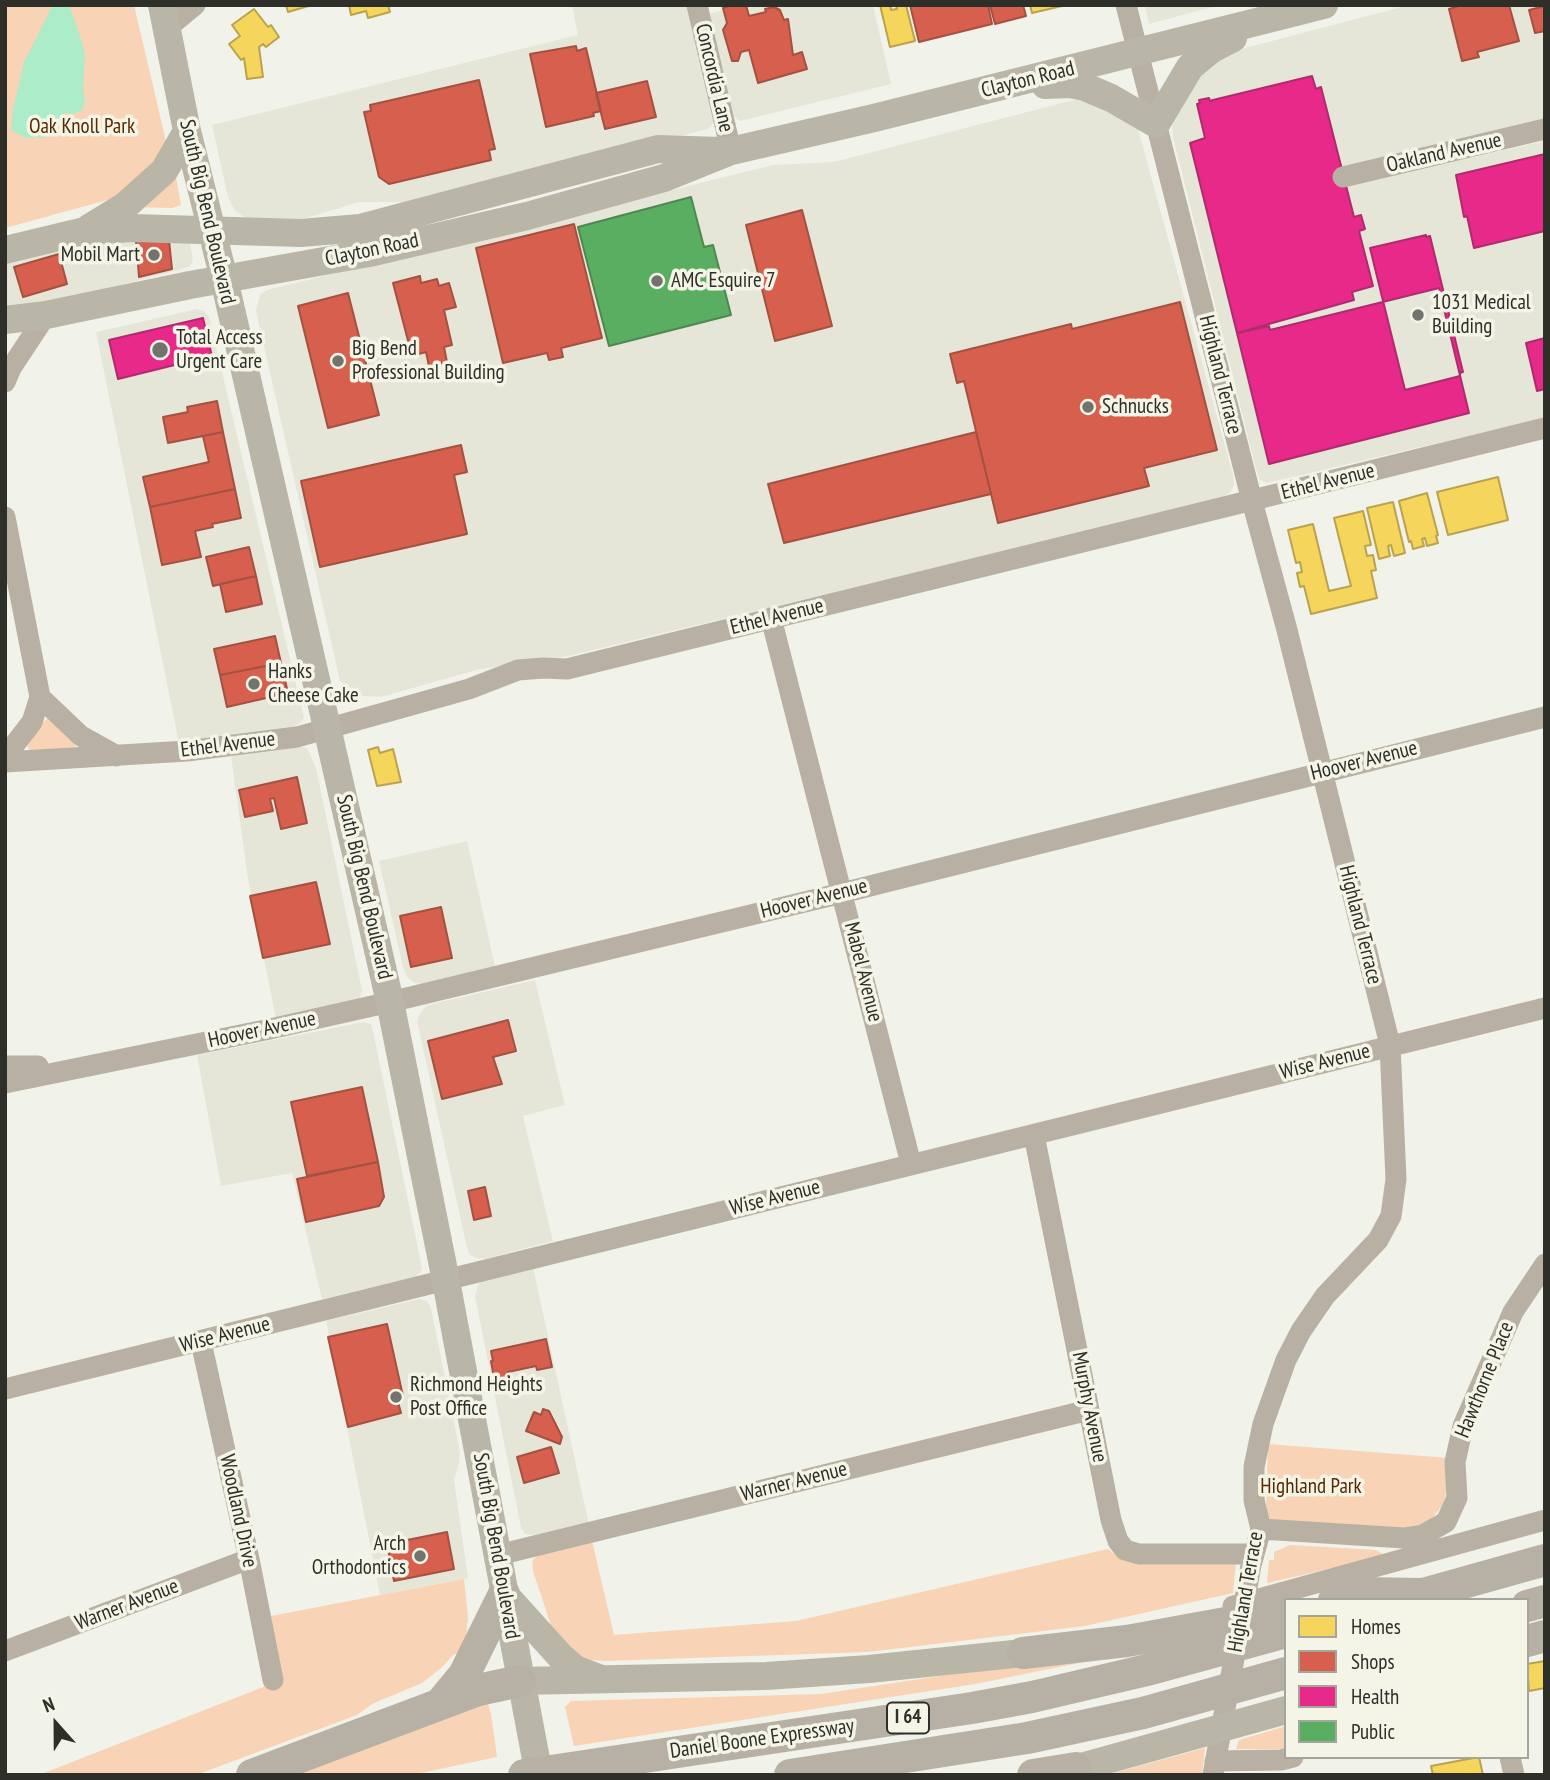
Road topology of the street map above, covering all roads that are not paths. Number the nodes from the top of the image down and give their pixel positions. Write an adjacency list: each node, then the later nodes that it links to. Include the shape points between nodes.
1 (195, 5): 5 (street)
2 (697, 5): 12 (street, Concordia Lane)
3 (1126, 5): 7 (street, Highland Terrace)
4 (1324, 5): 6 (main road, Clayton Road)
5 (164, 17): 11 (main road, South Big Bend Boulevard)
6 (1276, 17): 7 (main road, Clayton Road); 9 (main road, via 1199,58 1183,76)
7 (1137, 52): 8 (main road, Clayton Road); 9 (street, Highland Terrace)
8 (1003, 86): 9 (main road, via 1085,87); 12 (main road, Clayton Road)
9 (1156, 124): 22 (street, Highland Terrace)
10 (1545, 129): 13 (street, Oakland Avenue)
11 (187, 131): 14 (main road, via 164,171 125,206); 15 (main road, South Big Bend Boulevard)
12 (730, 151): 15 (main road, Clayton Road, via 658,149 360,228 301,233); 17 (main road, Clayton Road, via 664,178 527,216 369,253)
13 (1343, 177)
14 (84, 231): 15 (main road, Clayton Road); 16 (main road, Clayton Road)
15 (212, 231): 17 (main road, South Big Bend Boulevard)
16 (5, 250)
17 (224, 279): 18 (main road, Clayton Road); 27 (main road, South Big Bend Boulevard)
18 (46, 316): 19 (main road, Clayton Road); 20 (street)
19 (5, 320)
20 (5, 382)
21 (1545, 428): 22 (street, Ethel Avenue)
22 (1252, 501): 24 (street, Ethel Avenue); 31 (street, Highland Terrace)
23 (5, 517): 25 (street)
24 (771, 618): 27 (street, Ethel Avenue, via 567,669 518,670 469,689); 32 (street, Mabel Avenue)
25 (40, 697): 28 (street, via 81,736); 29 (street, via 32,722)
26 (1545, 717): 31 (street, Hoover Avenue)
27 (328, 728): 28 (street, Ethel Avenue, via 297,737); 33 (main road, South Big Bend Boulevard)
28 (117, 756): 30 (street, Ethel Avenue)
29 (5, 757)
30 (5, 762)
31 (1322, 771): 32 (street, Hoover Avenue); 35 (street, Highland Terrace)
32 (842, 893): 33 (street, Hoover Avenue); 40 (street, Mabel Avenue)
33 (390, 1002): 37 (street, Hoover Avenue); 42 (main road, South Big Bend Boulevard)
34 (1545, 1009): 35 (street, Wise Avenue)
35 (1390, 1045): 39 (street, Wise Avenue); 47 (street, Highland Terrace, via 1396,1179 1391,1216 1378,1240 1325,1296 1286,1360 1263,1424 1254,1467 1254,1500)
36 (5, 1066): 37 (street, Hoover Avenue)
37 (79, 1066): 38 (street, Hoover Avenue)
38 (5, 1083)
39 (1034, 1135): 40 (street, Wise Avenue); 45 (street, Murphy Avenue)
40 (911, 1164): 42 (street, Wise Avenue)
41 (1545, 1264): 47 (street, Hawthorne Place, via 1513,1312 1463,1426 1455,1461 1457,1498 1446,1522 1415,1538)
42 (446, 1281): 43 (street, Wise Avenue); 48 (main road, South Big Bend Boulevard)
43 (201, 1342): 44 (street, Wise Avenue); 49 (street, Woodland Drive)
44 (5, 1389)
45 (1089, 1410): 48 (street, Warner Avenue); 50 (street, Murphy Avenue, via 1111,1520 1125,1550)
46 (1545, 1520): 58 (street, via 1220,1609)
47 (1261, 1529): 50 (street, Highland Terrace)
48 (498, 1555): 52 (main road, South Big Bend Boulevard)
49 (249, 1559): 57 (street, Warner Avenue); 60 (street, Woodland Drive)
50 (1253, 1560): 66 (street, Highland Terrace)
51 (1545, 1560): 53 (highway)
52 (504, 1594): 61 (main road, via 575,1669); 62 (main road, South Big Bend Boulevard); 63 (highway, via 464,1675)
53 (1413, 1597): 54 (highway, via 1361,1593)
54 (1342, 1598)
55 (1284, 1612): 58 (highway)
56 (1284, 1633): 69 (highway, Daniel Boone Expressway / I 64, via 1008,1702)
57 (5, 1651)
58 (1023, 1653): 61 (main road, via 766,1676)
59 (1284, 1674): 71 (highway, Daniel Boone Expressway / I 64, via 1051,1733)
60 (273, 1680)
61 (605, 1680): 62 (main road)
62 (520, 1681): 63 (highway, via 478,1689); 70 (main road, South Big Bend Boulevard)
63 (439, 1704): 68 (highway)
64 (1284, 1711): 67 (main road)
65 (1285, 1759): 66 (street)
66 (1214, 1768)
67 (1065, 1771): 72 (highway)
68 (252, 1775)
69 (524, 1775)
70 (539, 1775)
71 (790, 1775)
72 (1033, 1775)

